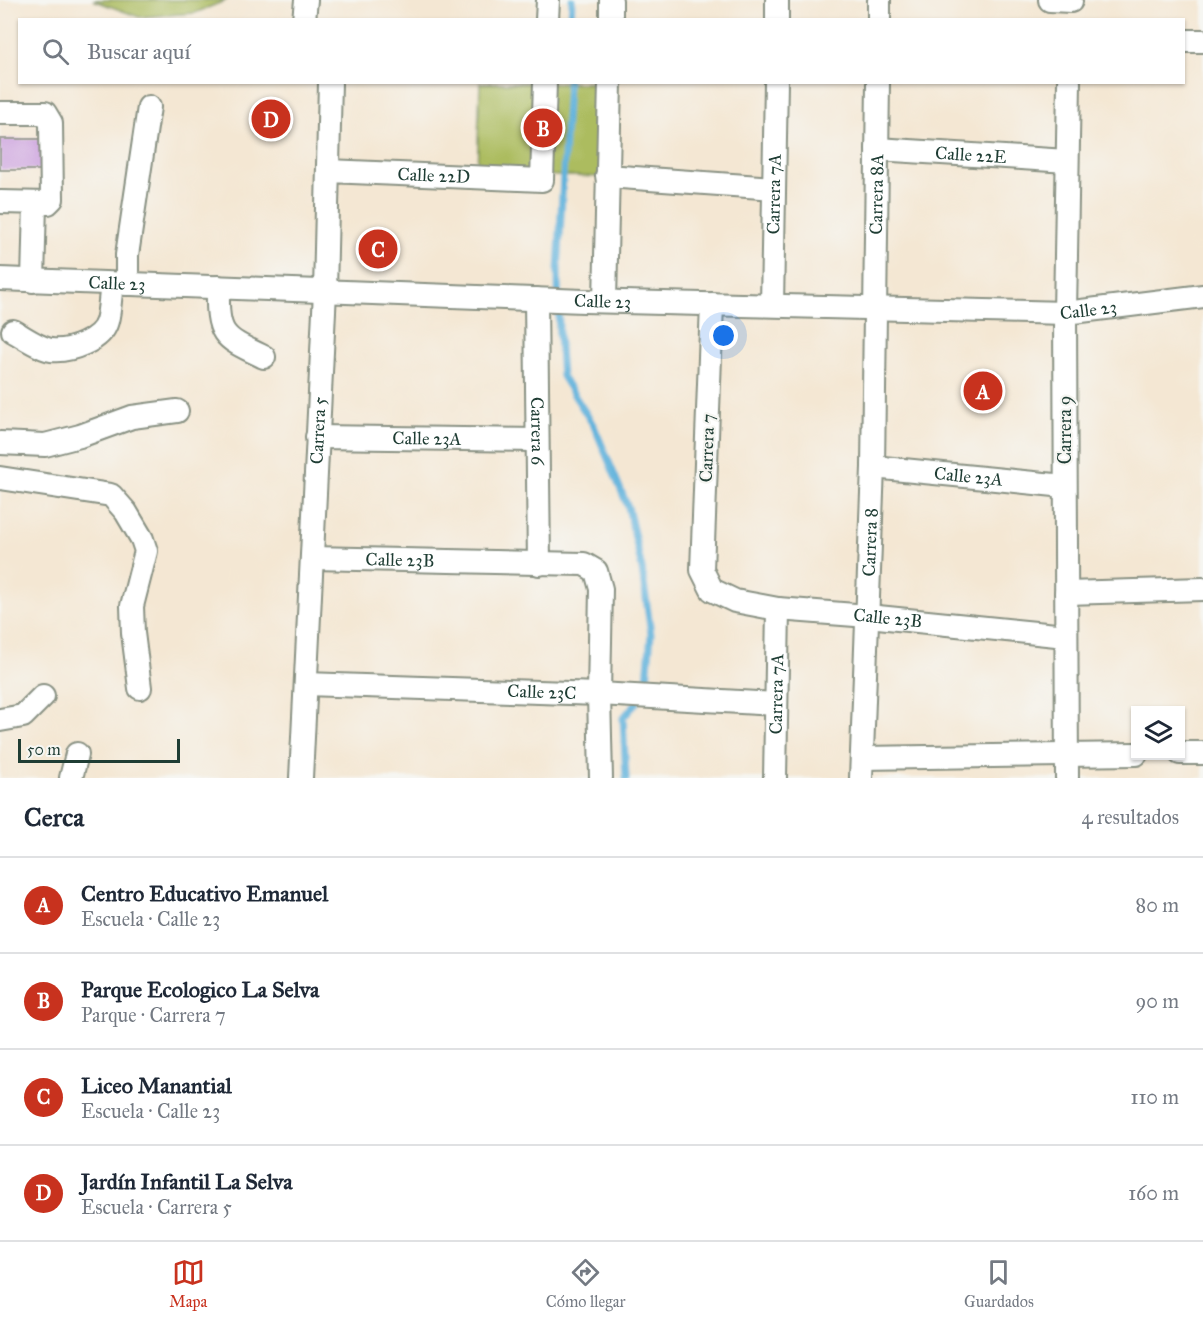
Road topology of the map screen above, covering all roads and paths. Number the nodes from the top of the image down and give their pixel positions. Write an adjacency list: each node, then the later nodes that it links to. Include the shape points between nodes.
1 (306, 0): 6 (street)
2 (548, 0): 7 (street)
3 (612, 0): 8 (street)
4 (777, 0): 9 (street)
5 (879, 0): 10 (street)
6 (304, 18)
7 (547, 18)
8 (611, 18)
9 (777, 18)
10 (879, 18)
11 (1203, 40): 12 (street)
12 (1185, 41)
13 (330, 84): 23 (street, Carrera 5)
14 (545, 84): 23 (street, Calle 22D, via 542,180)
15 (610, 84): 24 (street)
16 (776, 84): 25 (street, Carrera 7A)
17 (878, 84): 21 (street, Carrera 8A)
18 (1069, 84): 22 (street, Carrera 9)
19 (149, 107): 30 (street, via 127,255)
20 (0, 113): 27 (street, via 45,113 51,123 52,199)
21 (877, 149): 22 (street, Calle 22E); 38 (street, Carrera 8A)
22 (1067, 161): 39 (street, Carrera 9)
23 (328, 171): 32 (street, Carrera 5)
24 (607, 176): 25 (street); 35 (street)
25 (774, 188): 37 (street, Carrera 7A)
26 (0, 202): 27 (street)
27 (35, 203): 29 (street)
28 (0, 279): 29 (street, Calle 23)
29 (33, 281): 30 (street, Calle 23)
30 (119, 284): 31 (street, Calle 23); 40 (street, via 107,323 90,340 66,350 49,350)
31 (218, 288): 32 (street, Calle 23); 41 (street, via 221,328 231,342)
32 (325, 291): 34 (street, Calle 23); 43 (street, Carrera 5)
33 (1203, 296): 39 (street, Calle 23)
34 (540, 299): 35 (street, Calle 23); 44 (street, Carrera 6)
35 (595, 301): 36 (street, Calle 23)
36 (712, 304): 37 (street, Calle 23); 52 (street, Carrera 7, via 702,570)
37 (772, 305): 38 (street, Calle 23)
38 (874, 308): 39 (street, Calle 23); 46 (street, Carrera 8)
39 (1065, 313): 48 (street, Carrera 9)
40 (13, 331)
41 (264, 357)
42 (177, 411): 45 (street, via 132,417 45,445)
43 (317, 436): 44 (street, Calle 23A); 49 (street, Carrera 5)
44 (537, 440): 50 (street, Carrera 6)
45 (0, 443)
46 (873, 467): 48 (street, Calle 23A); 55 (street, Carrera 8)
47 (0, 478): 58 (street, via 111,495 126,512 146,551 132,606)
48 (1065, 486): 53 (street, Carrera 9)
49 (312, 558): 50 (street, Calle 23B); 57 (street, Carrera 5)
50 (539, 564): 59 (street, Calle 23B, via 584,564 596,571 601,589)
51 (1203, 588): 53 (street)
52 (712, 590): 54 (street, Calle 23B, via 735,601)
53 (1066, 593): 56 (street, Carrera 9)
54 (778, 609): 55 (street, Calle 23B); 61 (street, Carrera 7A)
55 (868, 616): 56 (street, Calle 23B); 68 (street, Carrera 8)
56 (1066, 636): 67 (street, Carrera 9)
57 (306, 684): 59 (street, Calle 23C); 70 (street, Carrera 5)
58 (140, 688)
59 (599, 694): 61 (street, Calle 23C); 71 (street)
60 (43, 696): 62 (street, via 23,716)
61 (776, 704): 72 (street, Carrera 7A)
62 (0, 720)
63 (1185, 753): 64 (street)
64 (1203, 753)
65 (77, 754): 69 (street)
66 (1131, 755): 67 (street)
67 (1067, 767): 68 (street)
68 (862, 768)
69 (71, 778)
70 (301, 778)
71 (601, 778)
72 (775, 778)

